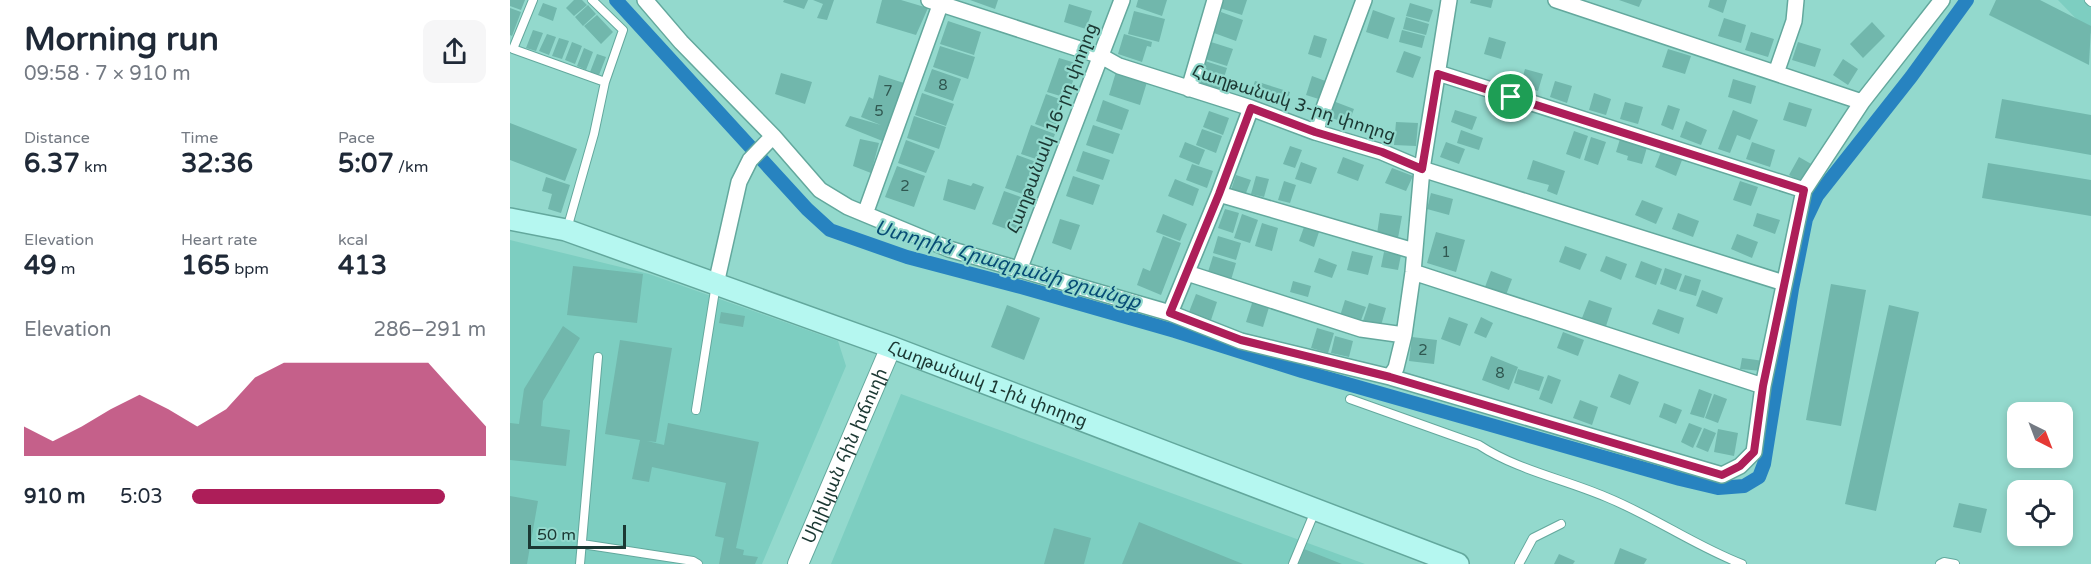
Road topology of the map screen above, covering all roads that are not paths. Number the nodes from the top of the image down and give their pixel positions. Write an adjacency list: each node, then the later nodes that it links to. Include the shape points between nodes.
1 (533, 0): 15 (lane, via 513,49)
2 (592, 0): 15 (lane, via 623,30)
3 (645, 0): 20 (street)
4 (1122, 0): 12 (street, Հաղթանակ 16-րդ փողոց)
5 (1215, 0): 16 (street)
6 (1364, 0): 19 (street)
7 (1449, 0): 14 (street)
8 (1556, 0): 13 (street)
9 (1796, 0): 13 (street, via 1794,21)
10 (1942, 0): 17 (street)
11 (937, 1): 12 (street, Հաղթանակ 3-րդ փողոց); 24 (street)
12 (1101, 56): 16 (street, Հաղթանակ 3-րդ փողոց, via 1119,66); 28 (street, Հաղթանակ 16-րդ փողոց)
13 (1776, 73): 17 (street)
14 (1438, 74): 21 (street); 22 (street)
15 (605, 82): 26 (lane)
16 (1189, 89): 18 (street, Հաղթանակ 3-րդ փողոց)
17 (1862, 102): 22 (street)
18 (1251, 108): 19 (street, Հաղթանակ 3-րդ փողոց); 23 (street)
19 (1315, 132): 21 (street, Հաղթանակ 3-րդ փողոց)
20 (773, 136): 24 (street, via 820,190); 32 (street, via 750,160 739,182)
21 (1422, 169): 27 (street); 31 (street, Հաղթանակ 3-րդ փողոց)
22 (1804, 190): 31 (street)
23 (1219, 194): 27 (street); 30 (street)
24 (865, 214): 28 (street, via 949,249)
25 (510, 219): 26 (main road, Հաղթանակ 1-ին փողոց)
26 (566, 230): 32 (main road, Հաղթանակ 1-ին փողոց)
27 (1414, 251): 29 (street)
28 (1019, 270): 33 (street)
29 (1413, 272): 34 (street); 38 (street)
30 (1187, 273): 33 (street); 34 (street, via 1361,329)
31 (1784, 283): 38 (street)
32 (716, 284): 35 (main road, Հաղթանակ 1-ին փողոց); 40 (lane)
33 (1170, 313): 37 (street, via 1241,340)
34 (1404, 335): 37 (street, via 1396,369)
35 (891, 347): 41 (main road, Հաղթանակ 1-ին փողոց); 46 (street, Սիլիկյան հին խճուղի)
36 (598, 357): 43 (lane)
37 (1390, 377): 38 (street, via 1722,475 1740,466 1754,452)
38 (1763, 386)
39 (1350, 399): 50 (lane, via 1479,444 1497,456 1608,497)
40 (696, 410)
41 (1316, 509): 47 (lane); 48 (main road, Հաղթանակ 1-ին փողոց)
42 (1561, 524): 49 (lane, via 1533,538)
43 (582, 544): 44 (lane); 45 (lane)
44 (580, 564)
45 (698, 564)
46 (798, 564)
47 (1293, 564)
48 (1458, 564)
49 (1519, 564)
50 (1742, 564)
51 (1940, 564): 52 (lane)
52 (1955, 564)

